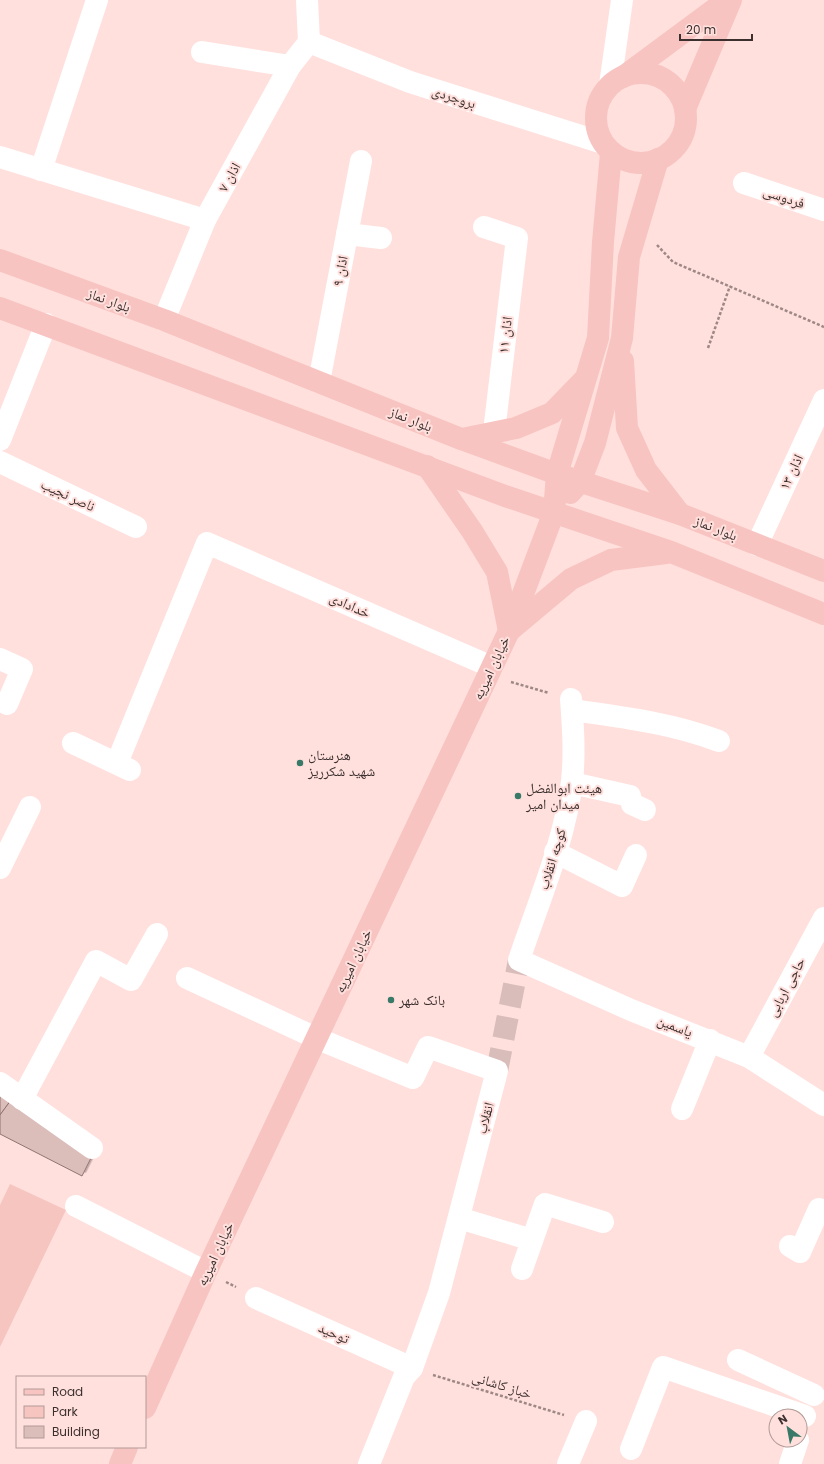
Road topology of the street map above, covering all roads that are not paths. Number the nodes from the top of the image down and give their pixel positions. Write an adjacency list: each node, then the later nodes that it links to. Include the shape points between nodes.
1 (97, 0): 15 (street)
2 (307, 0): 6 (street)
3 (622, 0): 9 (street)
4 (726, 0): 9 (main road)
5 (731, 0): 10 (main road)
6 (309, 42): 8 (street, اذان ۷); 11 (street, بروجردی, via 410,82)
7 (202, 52): 8 (street)
8 (290, 66): 18 (street, اذان ۷)
9 (616, 81): 10 (main road, via 642,73 661,78 677,91); 11 (main road, via 602,94 595,119 597,131)
10 (685, 109): 13 (main road, via 686,119 681,139 667,154)
11 (607, 148): 13 (main road, via 622,159 634,163); 27 (main road, via 598,338)
12 (0, 157): 15 (street)
13 (658, 159): 26 (main road, via 629,257)
14 (361, 161): 20 (street, اذان ۹)
15 (41, 170): 18 (street)
16 (744, 183): 17 (street, فردوسی)
17 (824, 210)
18 (205, 220): 24 (street, اذان ۷)
19 (484, 227): 30 (street, اذان ۱۱, via 517,238)
20 (347, 234): 21 (street); 28 (street, اذان ۹)
21 (381, 238)
22 (0, 260): 24 (main road, بلوار نماز)
23 (0, 308): 25 (main road)
24 (164, 320): 28 (main road, بلوار نماز)
25 (46, 324): 32 (street); 34 (main road)
26 (622, 338): 36 (main road, via 595,443); 38 (main road, via 627,428 646,470)
27 (586, 378): 30 (main road, via 552,413 516,428); 35 (main road)
28 (319, 382): 31 (main road, بلوار نماز)
29 (824, 400): 40 (street, اذان ۱۳)
30 (494, 432): 31 (main road)
31 (461, 439): 35 (main road, بلوار نماز)
32 (0, 440)
33 (0, 462): 39 (street, ناصر نجیب)
34 (428, 466): 37 (main road); 44 (main road, via 497,572)
35 (557, 474): 36 (main road, بلوار نماز); 37 (main road)
36 (580, 482): 37 (main road); 38 (main road, بلوار نماز)
37 (554, 512): 41 (main road); 44 (main road, خیابان امیریه)
38 (680, 514): 40 (main road, بلوار نماز)
39 (136, 527)
40 (757, 545): 42 (main road, بلوار نماز)
41 (671, 552): 43 (main road); 44 (main road, via 612,560 571,579)
42 (824, 571)
43 (824, 614)
44 (509, 631): 46 (main road, خیابان امیریه)
45 (0, 659): 47 (street, via 22,669)
46 (489, 671): 49 (street, خدادادی, via 207,543 124,767); 60 (main road, خیابان امیریه)
47 (7, 704)
48 (719, 741): 50 (street, کوچه انقلاب, via 693,731 572,705)
49 (73, 743)
50 (572, 783): 51 (street); 53 (street, کوچه انقلاب)
51 (637, 803)
52 (30, 807): 55 (street)
53 (555, 852): 54 (street, via 622,886); 58 (street, کوچه انقلاب)
54 (636, 855)
55 (0, 868)
56 (824, 918): 62 (street, حاجی اربابی)
57 (158, 934): 64 (street, via 131,980 96,961)
58 (519, 960): 61 (street, یاسمین, via 631,1010)
59 (187, 978): 60 (street)
60 (316, 1038): 70 (street, انقلاب, via 413,1078 428,1047 497,1071); 75 (main road, خیابان امیریه)
61 (710, 1040): 62 (street, یاسمین); 66 (street)
62 (749, 1057): 65 (street, یاسمین)
63 (0, 1083): 64 (street)
64 (22, 1099): 67 (street)
65 (824, 1104)
66 (682, 1109)
67 (92, 1148)
68 (76, 1206): 75 (street)
69 (817, 1207): 73 (street, via 800,1252)
70 (459, 1218): 72 (street); 78 (street, انقلاب, via 439,1293)
71 (603, 1222): 72 (street, via 545,1204)
72 (532, 1240): 74 (street)
73 (790, 1246)
74 (522, 1269)
75 (206, 1272): 80 (main road, خیابان امیریه)
76 (256, 1298): 78 (street, توحید)
77 (738, 1360): 79 (street)
78 (412, 1368): 88 (street, انقلاب, via 404,1377)
79 (819, 1391): 82 (street)
80 (146, 1406)
81 (768, 1410): 86 (street, via 663,1366)
82 (808, 1414)
83 (586, 1421): 89 (street)
84 (127, 1448): 87 (main road)
85 (795, 1448): 90 (street)
86 (631, 1449)
87 (120, 1464)
88 (369, 1464)
89 (568, 1464)
90 (790, 1464)

